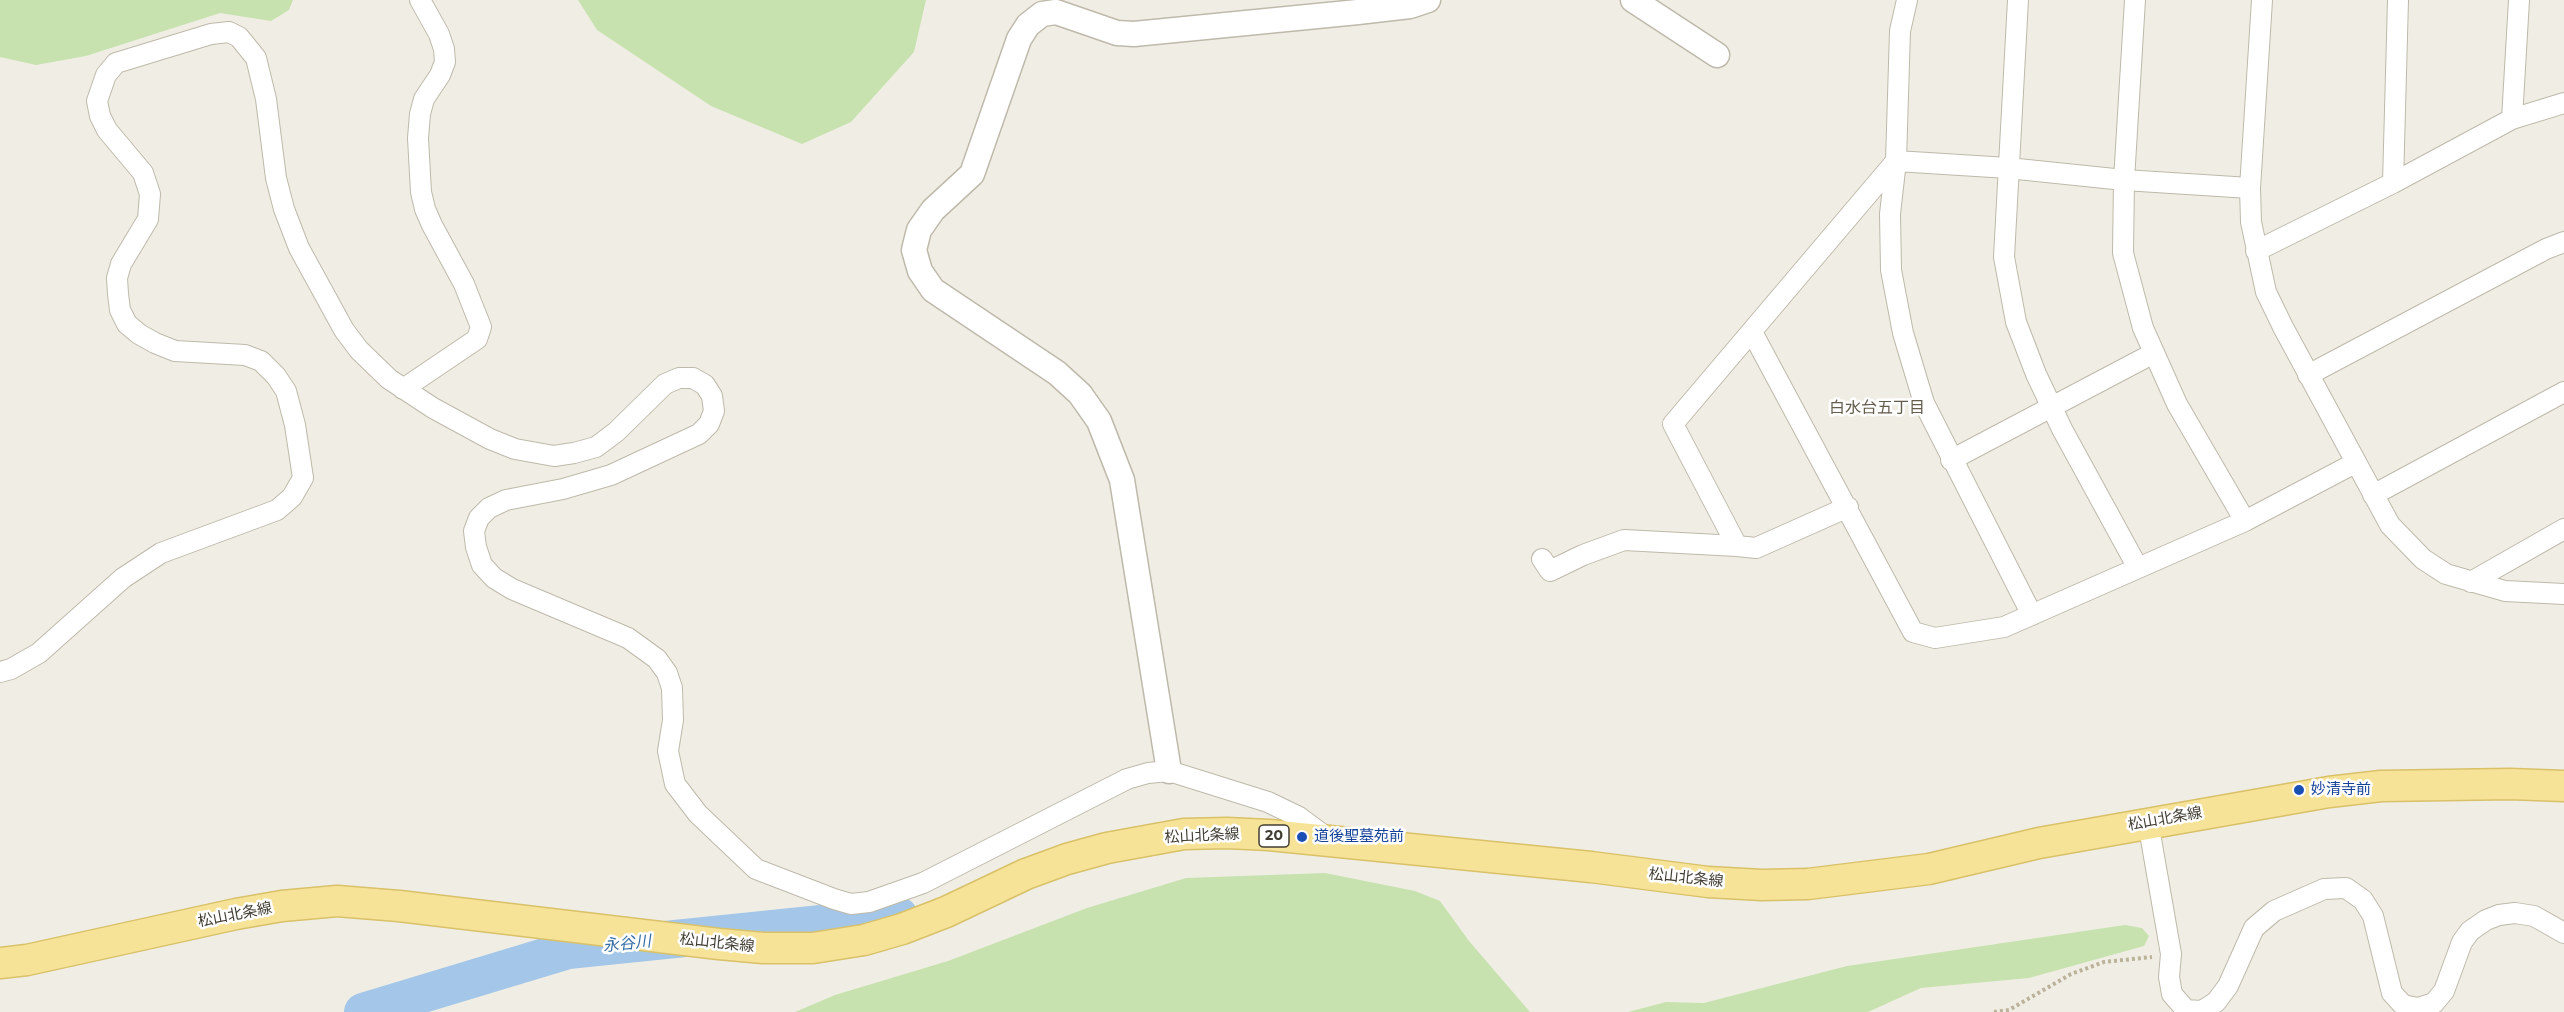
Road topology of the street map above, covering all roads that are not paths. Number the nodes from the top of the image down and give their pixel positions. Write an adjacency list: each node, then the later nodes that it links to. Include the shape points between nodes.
1 (420, 0): 23 (street, via 439,34 445,62 420,114 421,192 432,225 464,284 481,327 477,339)
2 (1428, 0): 39 (street, via 1410,6 1134,34 1117,33 1056,12 1042,14 1019,39 972,174 933,210 919,230 914,250 920,271 933,290 1057,373 1080,394 1098,421 1122,480)
3 (1633, 0): 10 (street)
4 (1907, 0): 13 (street, via 1900,31)
5 (2018, 0): 14 (street)
6 (2135, 0): 15 (street)
7 (2262, 0): 17 (street)
8 (2398, 0): 16 (street)
9 (2519, 0): 12 (street)
10 (1716, 54)
11 (2564, 103): 12 (street)
12 (2512, 119): 16 (street)
13 (1896, 161): 14 (street); 20 (street); 26 (street, via 1890,214 1891,270 1903,333 1924,403)
14 (2008, 168): 15 (street); 25 (street, via 2004,257 2016,321)
15 (2124, 180): 17 (street); 21 (street, via 2123,253 2143,328)
16 (2393, 183): 19 (street)
17 (2250, 188): 19 (street)
18 (2564, 242): 22 (street)
19 (2256, 251): 22 (street, via 2266,292)
20 (1752, 333): 29 (street); 32 (street, via 1673,424)
21 (2154, 353): 25 (street); 30 (street, via 2177,404)
22 (2308, 375): 27 (street)
23 (403, 389): 38 (street, via 374,366 344,330 299,248 276,178 266,99 256,58 249,47 229,32 211,34 116,63 100,88 100,116 143,173 150,207 148,219 121,264 117,278 120,310 127,324 139,334 175,351 223,352 261,361 285,391 303,478 292,497 277,510 161,553 123,578 39,653); 39 (street, via 490,440 554,456 596,447 665,384 693,378 705,385 712,396 714,411 699,434 611,475 489,508 474,531 482,565 494,578 628,638 657,659 672,688 673,720 668,751 675,784 698,814 756,869 842,902 869,902 923,884 1127,779)
24 (2564, 392): 28 (street)
25 (2051, 407): 26 (street); 34 (street)
26 (1951, 460): 37 (street)
27 (2355, 463): 28 (street); 30 (street)
28 (2373, 495): 35 (street, via 2391,525 2423,559 2446,574)
29 (1848, 507): 32 (street, via 1756,548); 37 (street, via 1913,632 1935,638 2004,627)
30 (2245, 521): 34 (street)
31 (2564, 529): 35 (street)
32 (1737, 546): 33 (street, via 1624,540 1550,571)
33 (1542, 559)
34 (2138, 568): 37 (street)
35 (2471, 582): 36 (street, via 2505,591)
36 (2564, 594)
37 (2032, 615)
38 (0, 672)
39 (1169, 771): 42 (street, via 1268,802 1299,817)
40 (2564, 786): 41 (main road, 松山北条線 / 20, via 2381,786)
41 (2148, 822): 42 (main road, 松山北条線 / 20, via 1929,868 1808,885 1708,882); 43 (street, via 2171,954 2172,994 2186,1010 2202,1011 2216,1002 2228,986 2254,928 2274,911 2324,890 2346,888 2363,900 2373,916 2392,993 2403,1005 2418,1008 2434,1003 2444,991 2462,942 2486,920 2507,914 2534,916)
42 (1334, 842): 44 (main road, 松山北条線 / 20, via 1227,833 1185,834 1118,846 1026,874 902,929 813,948 719,944 337,902 236,914)
43 (2564, 933)
44 (0, 963)

